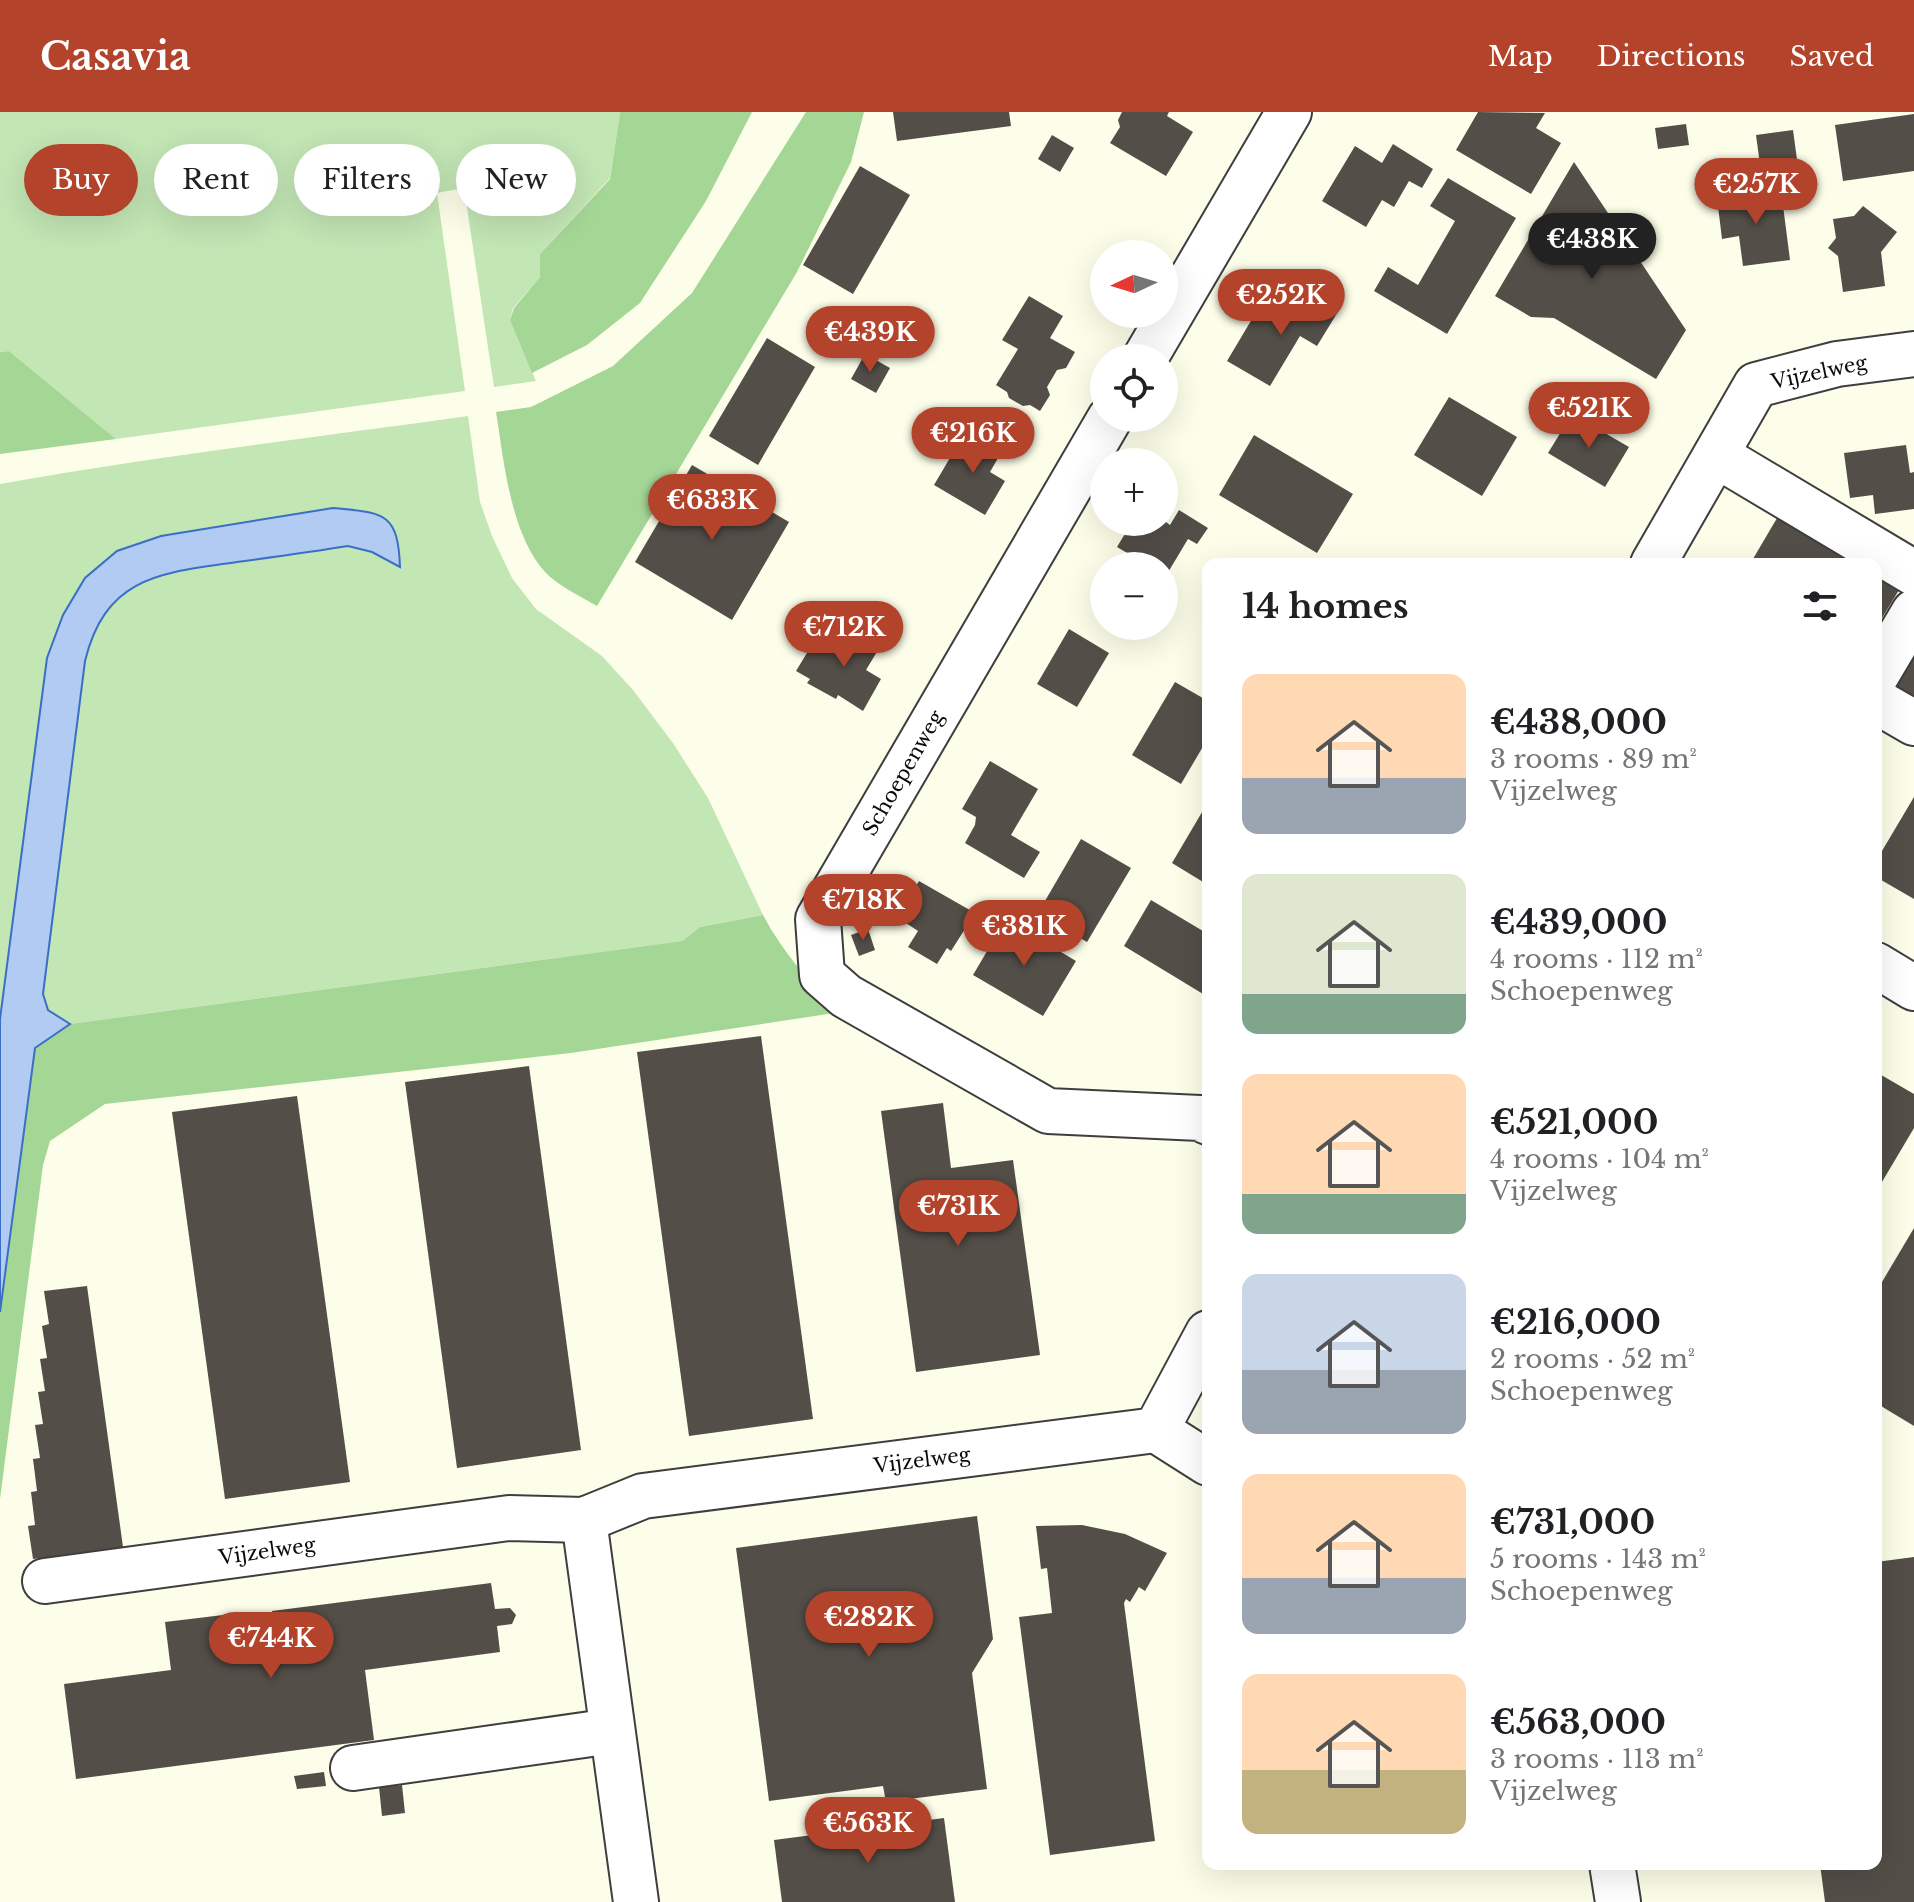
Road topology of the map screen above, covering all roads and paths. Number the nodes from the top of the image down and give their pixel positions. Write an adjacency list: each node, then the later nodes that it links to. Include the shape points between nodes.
1 (1289, 112): 2 (street)
2 (1153, 344)
3 (1914, 354): 5 (street, Vijzelweg, via 1837,364 1756,385)
4 (1102, 432): 14 (street, Schoepenweg, via 818,919 822,975 846,996 1048,1111)
5 (1716, 455): 6 (street, Vijzelweg); 7 (street)
6 (1656, 558)
7 (1914, 573)
8 (1914, 612): 9 (street)
9 (1882, 666)
10 (1882, 704): 11 (street)
11 (1914, 723)
12 (1882, 969): 13 (street)
13 (1914, 988)
14 (1202, 1119)
15 (1202, 1344): 16 (street)
16 (1156, 1430): 17 (street); 18 (street, Vijzelweg, via 643,1496)
17 (1202, 1459)
18 (584, 1520): 19 (street, Vijzelweg, via 509,1518); 20 (street)
19 (45, 1581)
20 (612, 1731): 21 (street); 23 (street)
21 (353, 1768)
22 (1613, 1870): 24 (street)
23 (636, 1902)
24 (1618, 1902)

